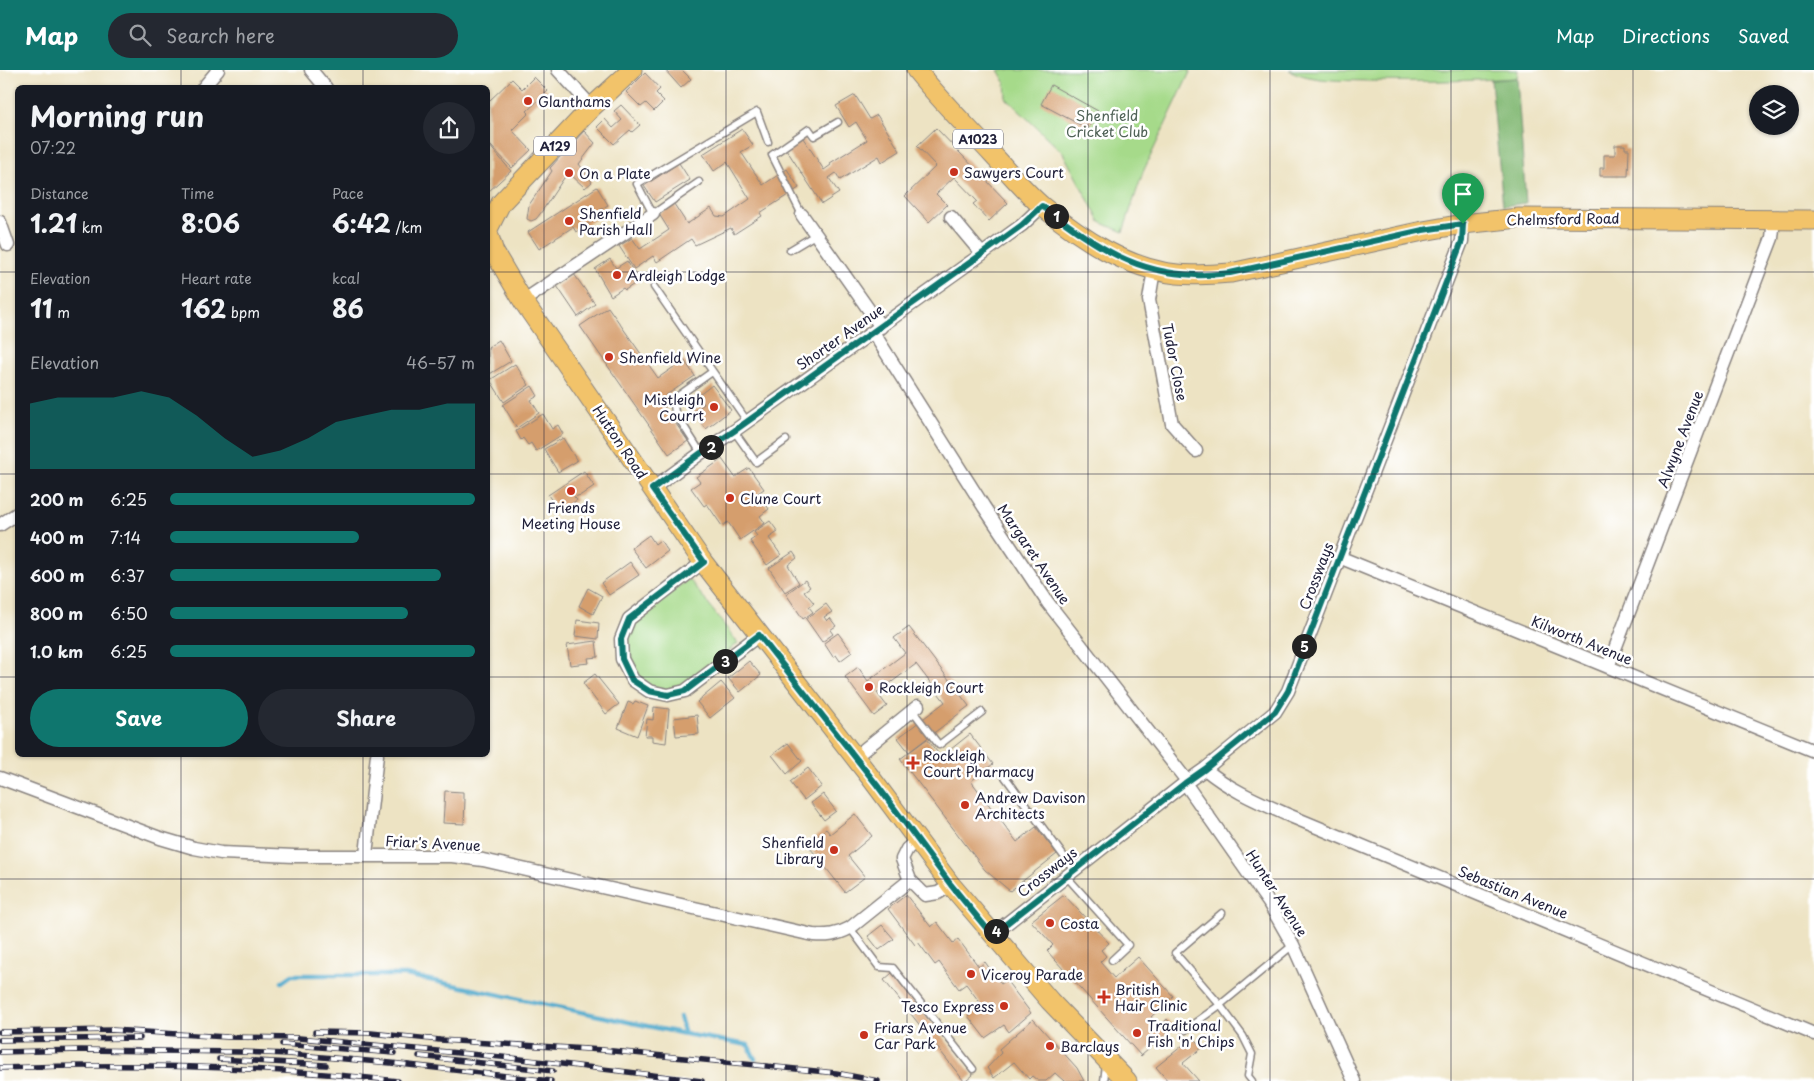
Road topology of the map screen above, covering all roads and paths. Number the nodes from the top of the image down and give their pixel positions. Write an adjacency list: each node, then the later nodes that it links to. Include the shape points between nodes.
1 (218, 70): 6 (street)
2 (311, 70): 7 (street)
3 (558, 70): 8 (street)
4 (632, 70): 8 (main road, Hutton Road / A129)
5 (916, 70): 12 (main road, Chelmsford Road / A1023)
6 (206, 85)
7 (324, 85)
8 (592, 107): 20 (main road, Hutton Road / A129, via 501,203)
9 (838, 122): 14 (lane, via 814,136 809,129 772,155)
10 (768, 142): 13 (lane, via 757,112 637,184)
11 (698, 182): 13 (lane)
12 (1042, 206): 25 (street, Shorter Avenue); 26 (main road, Chelmsford Road / A1023, via 1092,243)
13 (654, 214): 28 (street)
14 (802, 215): 21 (street, Margaret Avenue)
15 (951, 217): 25 (street)
16 (1774, 220): 17 (main road, Chelmsford Road / A1023); 19 (main road, Chelmsford Road / A1023, via 1519,218); 42 (street, Alwyne Avenue, via 1772,238)
17 (1814, 220)
18 (0, 222): 23 (street)
19 (1463, 224): 26 (main road, Chelmsford Road / A1023, via 1230,273 1199,276); 39 (street, Crossways, via 1462,241)
20 (490, 227)
21 (815, 235): 24 (lane); 29 (street, Margaret Avenue)
22 (490, 238): 28 (main road, Hutton Road / A129, via 494,252)
23 (9, 244)
24 (790, 250)
25 (982, 254): 29 (street, Shorter Avenue)
26 (1154, 270): 34 (street, Tudor Close, via 1149,300 1172,424)
27 (654, 287): 30 (lane)
28 (523, 302): 36 (main road, Hutton Road / A129)
29 (877, 329): 31 (street, Shorter Avenue); 51 (street, Margaret Avenue, via 984,507 1048,602)
30 (712, 372): 31 (lane); 35 (lane, via 678,396 674,409)
31 (747, 421): 32 (street, Shorter Avenue)
32 (734, 431): 33 (lane, via 756,462); 35 (street, Shorter Avenue)
33 (786, 440)
34 (1196, 451)
35 (701, 453): 36 (street, Shorter Avenue)
36 (652, 489): 40 (main road, Hutton Road / A129)
37 (15, 515): 38 (street)
38 (0, 525)
39 (1339, 557): 42 (street, Kilworth Avenue); 48 (street, Crossways, via 1282,702 1275,712)
40 (704, 562): 41 (main road, Hutton Road / A129); 41 (street, via 629,619 621,639 622,659 632,680 649,691 668,695 685,691)
41 (759, 635): 47 (main road, Hutton Road / A129)
42 (1608, 667): 45 (street, Kilworth Avenue)
43 (915, 708): 44 (lane, via 939,745); 47 (street)
44 (982, 712)
45 (1814, 751)
46 (377, 757): 53 (street)
47 (855, 757): 52 (main road, Hutton Road / A129)
48 (1205, 769): 51 (street, Crossways); 64 (street, Sebastian Avenue, via 1220,782 1288,815)
49 (1003, 774): 54 (lane)
50 (0, 778): 53 (street, Friar's Avenue, via 160,838 221,854)
51 (1186, 782): 54 (street, Crossways); 60 (street, Hunter Avenue, via 1269,903)
52 (917, 840): 55 (street, via 902,859); 56 (main road, Hutton Road / A129)
53 (366, 855): 58 (street, Friar's Avenue, via 452,856 484,860 813,935 826,936)
54 (1070, 873): 59 (street, Crossways); 61 (lane, via 1128,945)
55 (910, 880): 56 (street, via 925,894); 58 (street, Friar's Avenue)
56 (951, 885): 59 (main road, Hutton Road / A129)
57 (1222, 913): 62 (lane, via 1175,953)
58 (850, 928): 66 (lane, via 878,967 893,968)
59 (992, 935): 65 (main road, Hutton Road / A129)
60 (1293, 945): 62 (lane); 70 (street, Hunter Avenue)
61 (1112, 960)
62 (1220, 1006): 63 (lane); 69 (lane, via 1252,1054 1248,1076)
63 (1185, 1030)
64 (1814, 1034)
65 (1106, 1061): 67 (lane); 68 (main road, Hutton Road / A129)
66 (973, 1069)
67 (1104, 1081)
68 (1127, 1081)
69 (1252, 1081)
70 (1354, 1081)

